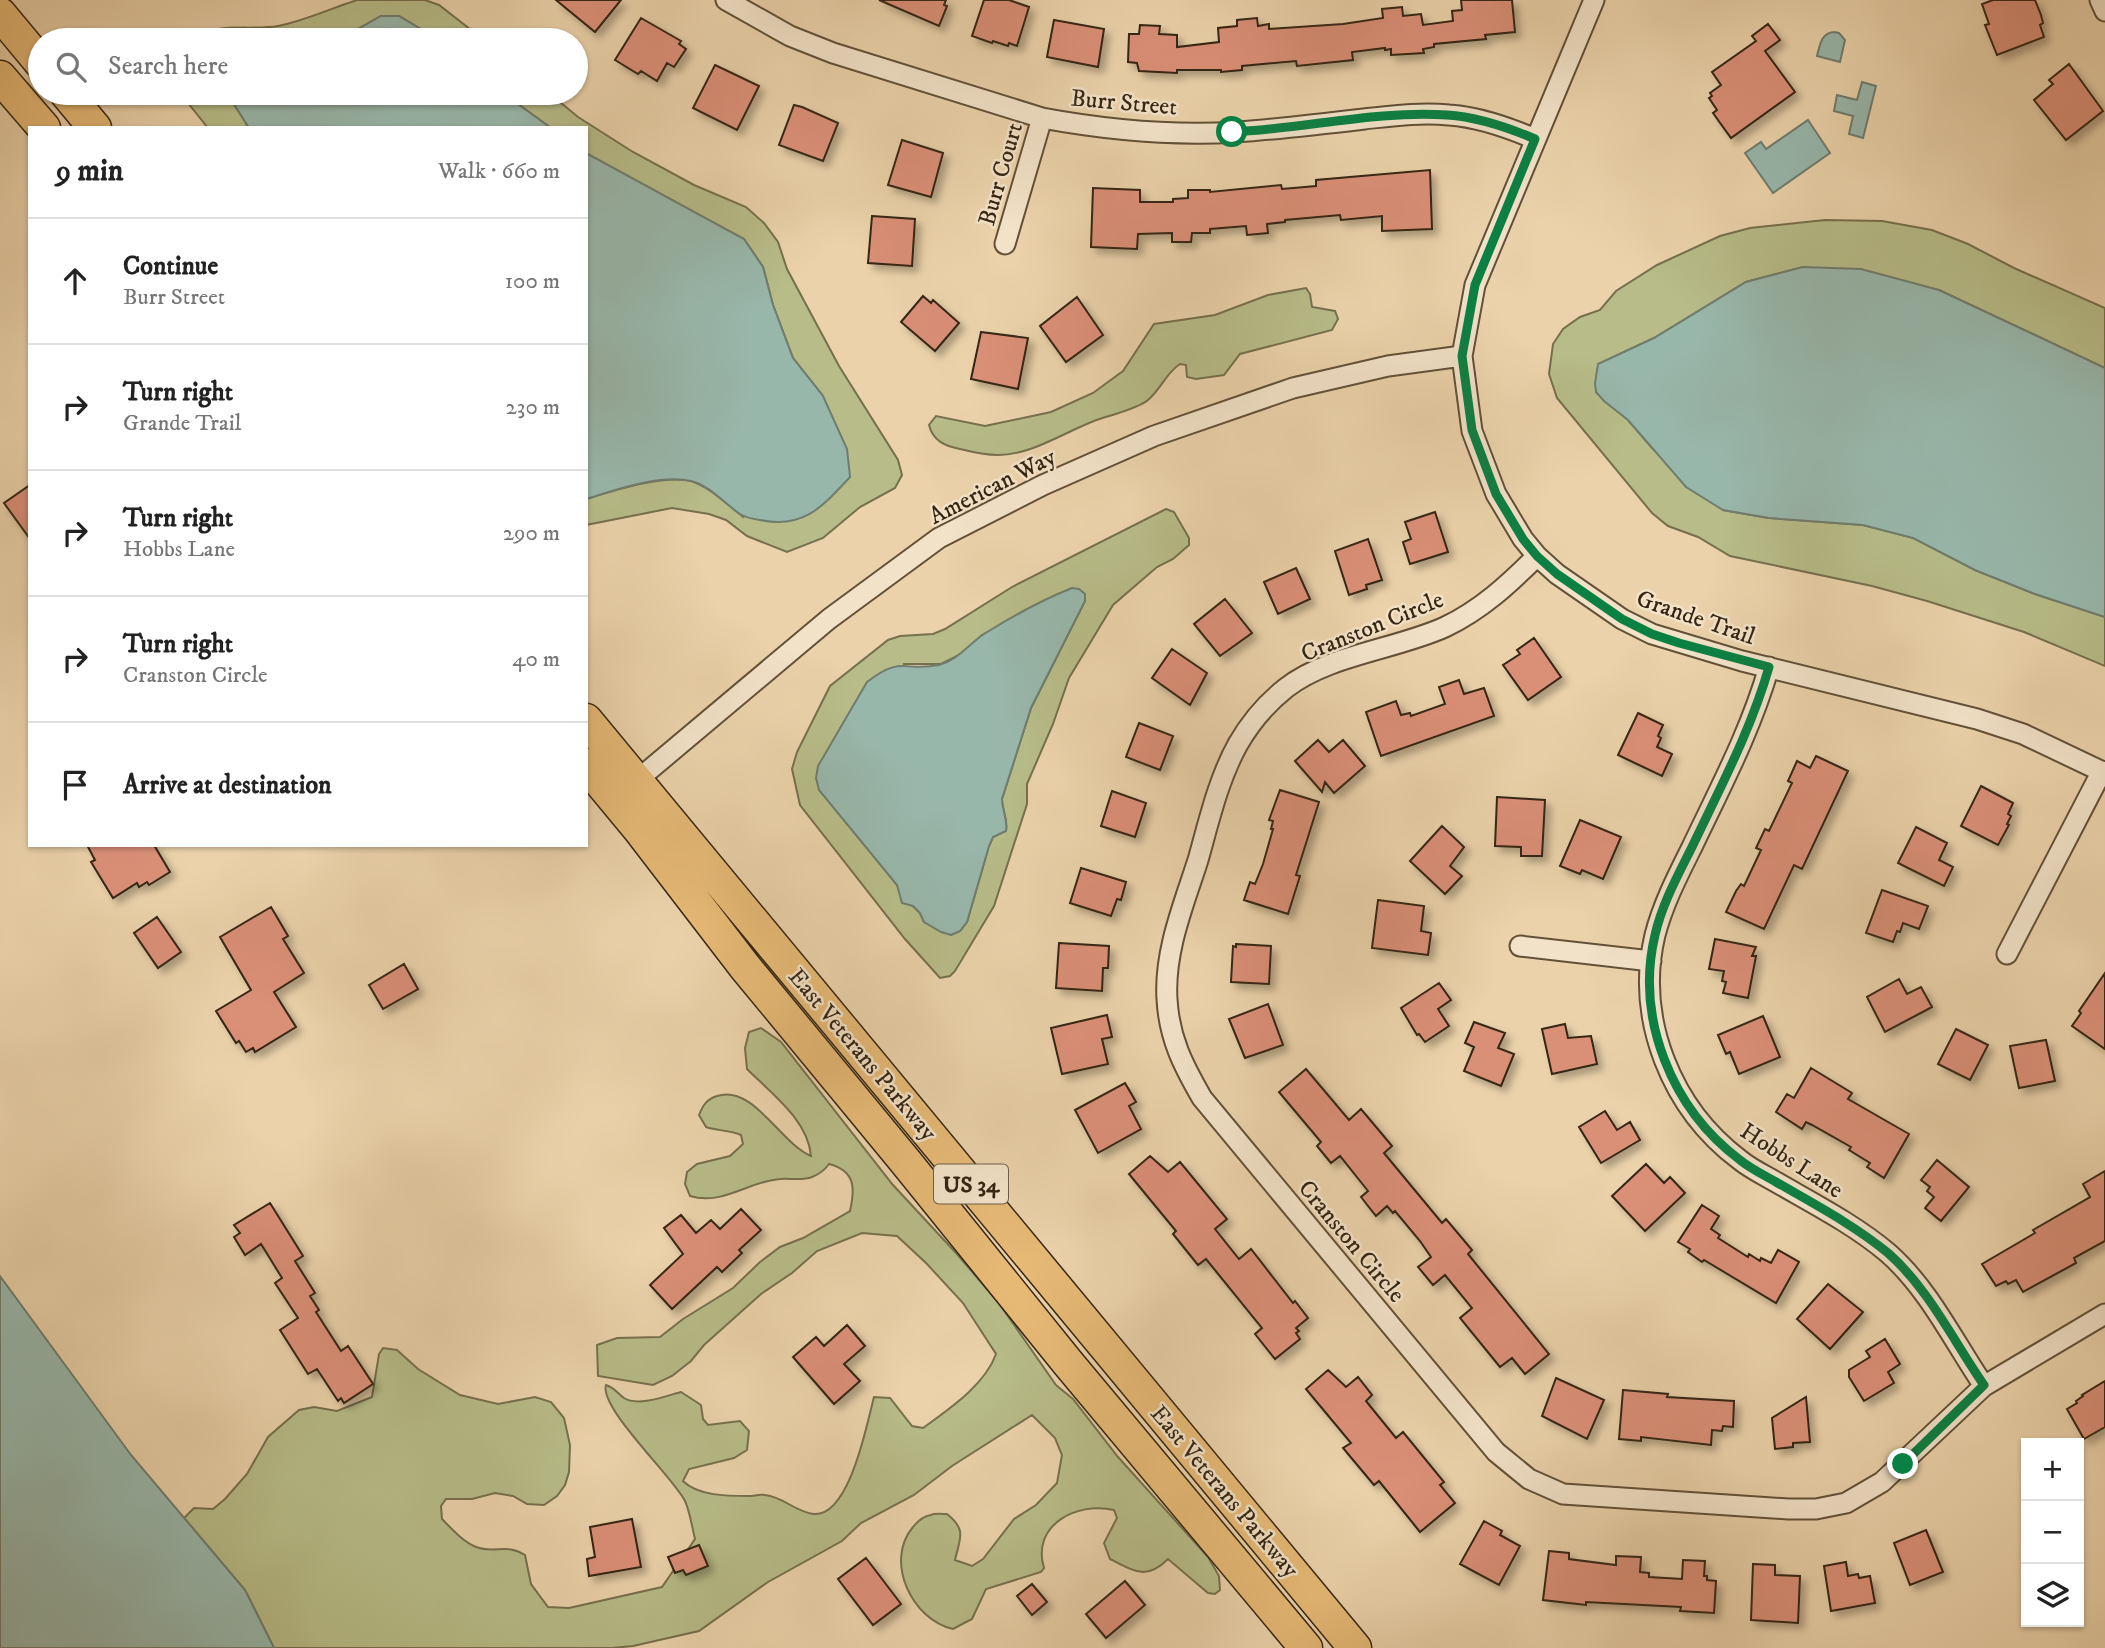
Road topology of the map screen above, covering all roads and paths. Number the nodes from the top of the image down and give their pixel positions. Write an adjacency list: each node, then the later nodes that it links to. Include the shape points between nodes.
1 (726, 0): 9 (street, Burr Street, via 790,36 833,53)
2 (1594, 0): 12 (street, Grande Trail)
3 (2100, 0): 4 (street)
4 (2105, 11)
5 (0, 13): 6 (main road)
6 (28, 47)
7 (0, 77): 10 (main road)
8 (76, 105): 11 (main road)
9 (1042, 118): 12 (street, Burr Street, via 1120,130 1199,133 1448,115 1486,121); 13 (street, Burr Court)
10 (42, 126)
11 (93, 126)
12 (1535, 139): 14 (street, Grande Trail, via 1475,285)
13 (1005, 244)
14 (1462, 356): 15 (street, Grande Trail, via 1472,430 1496,494); 20 (street, American Way, via 1388,366 1293,388 1154,436 939,538 829,619)
15 (1537, 556): 16 (street, Grande Trail, via 1622,619 1652,634); 25 (street, Cranston Circle, via 1493,598 1445,626 1335,663 1288,687 1249,727 1226,768 1170,953 1167,998 1179,1057 1202,1098 1496,1452 1541,1486 1570,1495 1633,1500 1825,1508 1846,1503 1882,1482)
16 (1769, 667): 19 (street, Grande Trail, via 1977,719 2023,734); 23 (street, Hobbs Lane, via 1754,716 1664,909)
17 (588, 724): 20 (main road, East Veterans Parkway / US 34)
18 (588, 766): 20 (main road, East Veterans Parkway / US 34)
19 (2104, 772): 22 (street)
20 (626, 790): 26 (main road, East Veterans Parkway / US 34, via 745,967); 27 (main road, East Veterans Parkway / US 34)
21 (1520, 946): 23 (street)
22 (2007, 954)
23 (1651, 961): 25 (street, Hobbs Lane, via 1660,1050 1671,1079 1697,1121 1740,1160 1889,1254 1926,1296)
24 (2105, 1314): 25 (street, Cranston Circle)
25 (1984, 1385)
26 (1306, 1648)
27 (1355, 1648)

